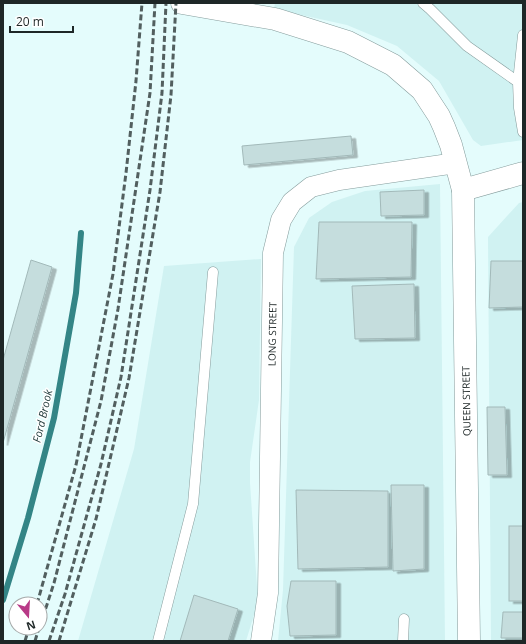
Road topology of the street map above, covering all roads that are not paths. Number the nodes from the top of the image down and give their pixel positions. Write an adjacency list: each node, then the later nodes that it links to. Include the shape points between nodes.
1 (182, 3): 6 (street, QUEEN STREET, via 275,18 348,42 393,65 422,90 430,102 444,126)
2 (423, 3): 4 (lane, via 467,46)
3 (523, 34): 4 (lane)
4 (518, 82): 5 (lane)
5 (523, 132)
6 (456, 163): 8 (street, QUEEN STREET); 12 (street, LONG STREET, via 339,180 311,187 292,202 281,220 273,254 268,593)
7 (523, 173): 8 (street)
8 (463, 190): 14 (street, QUEEN STREET)
9 (212, 272): 11 (lane, via 193,504)
10 (404, 619): 13 (lane)
11 (158, 641)
12 (261, 641)
13 (403, 641)
14 (469, 641)

